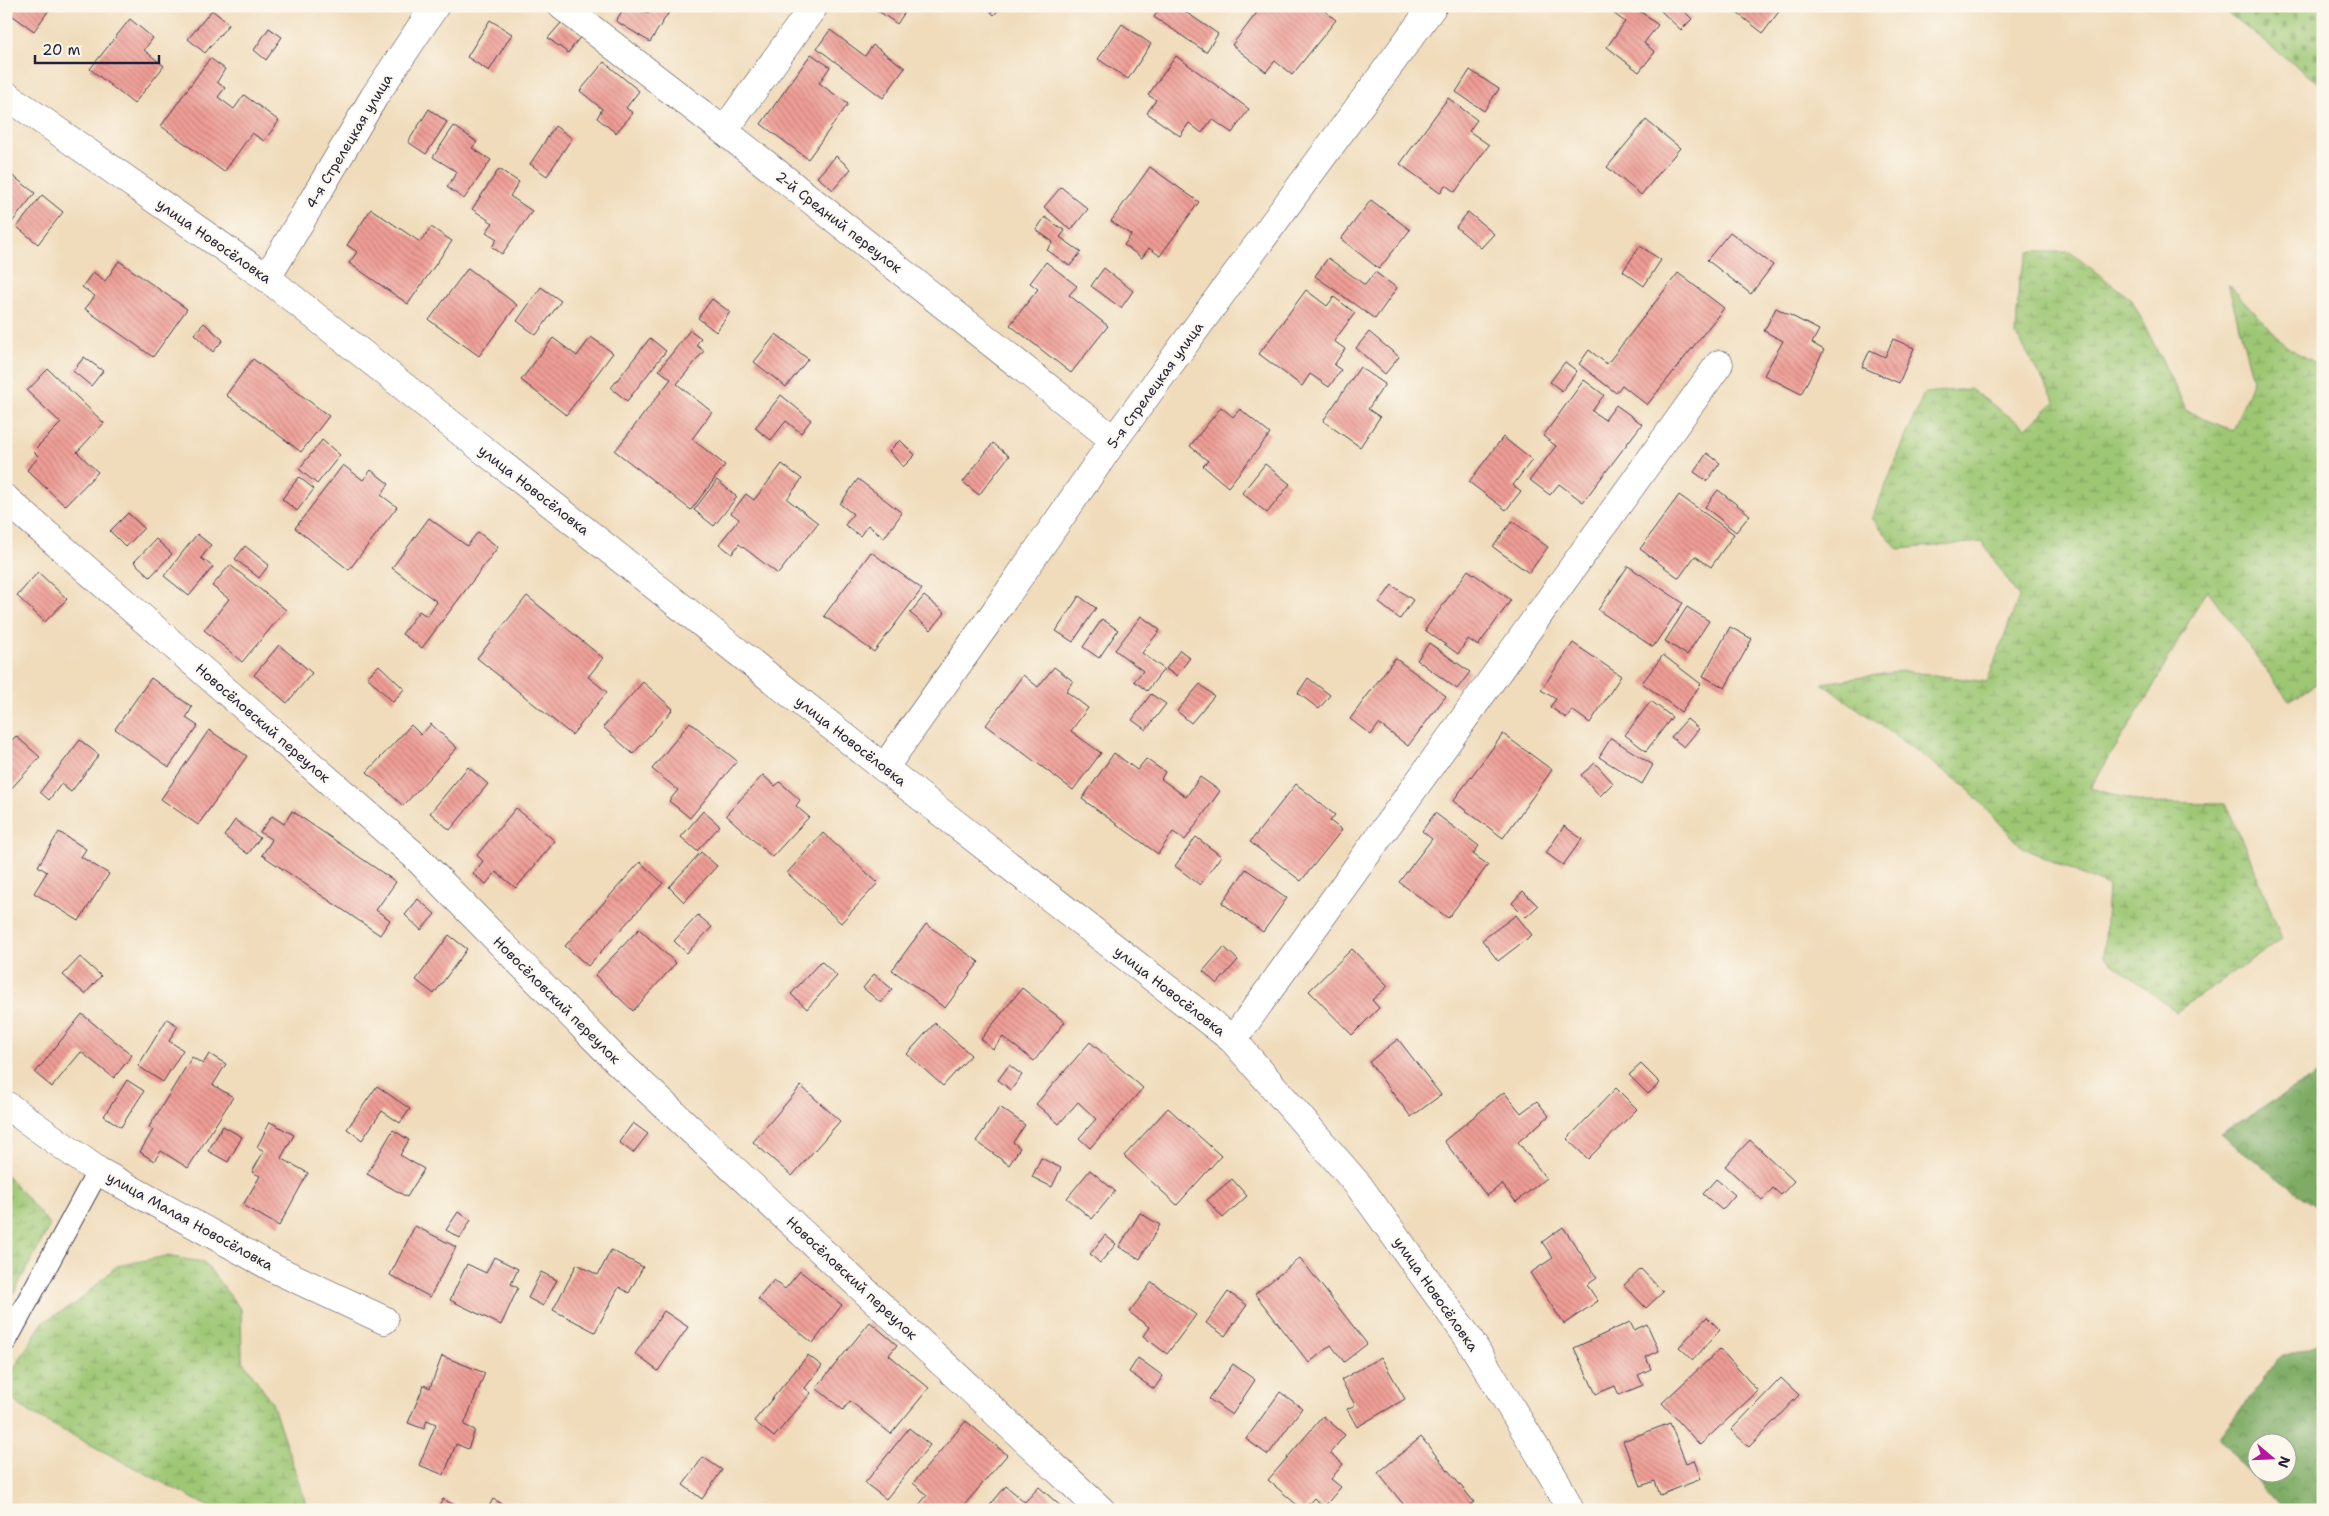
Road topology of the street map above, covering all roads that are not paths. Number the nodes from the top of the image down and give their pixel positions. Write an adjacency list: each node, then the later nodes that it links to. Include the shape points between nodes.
1 (435, 6): 7 (street, 4-я Стрелецкая улица, via 374,97)
2 (562, 6): 6 (street, 2-й Средний переулок)
3 (814, 6): 6 (street)
4 (1433, 6): 9 (street, 5-я Стрелецкая улица)
5 (6, 95): 7 (street, улица Новосёловка)
6 (724, 131): 9 (street, 2-й Средний переулок)
7 (267, 278): 11 (street, улица Новосёловка)
8 (1719, 364): 12 (street)
9 (1114, 440): 11 (street, 5-я Стрелецкая улица)
10 (6, 499): 17 (street, Новосёловский переулок, via 414,855 617,1061)
11 (884, 768): 12 (street, улица Новосёловка)
12 (1233, 1040): 18 (street, улица Новосёловка, via 1359,1186 1468,1337 1557,1483)
13 (6, 1105): 14 (street, улица Малая Новосёловка)
14 (98, 1171): 15 (street, улица Малая Новосёловка, via 275,1269); 16 (lane)
15 (384, 1320)
16 (6, 1342)
17 (1101, 1510)
18 (1570, 1510)

